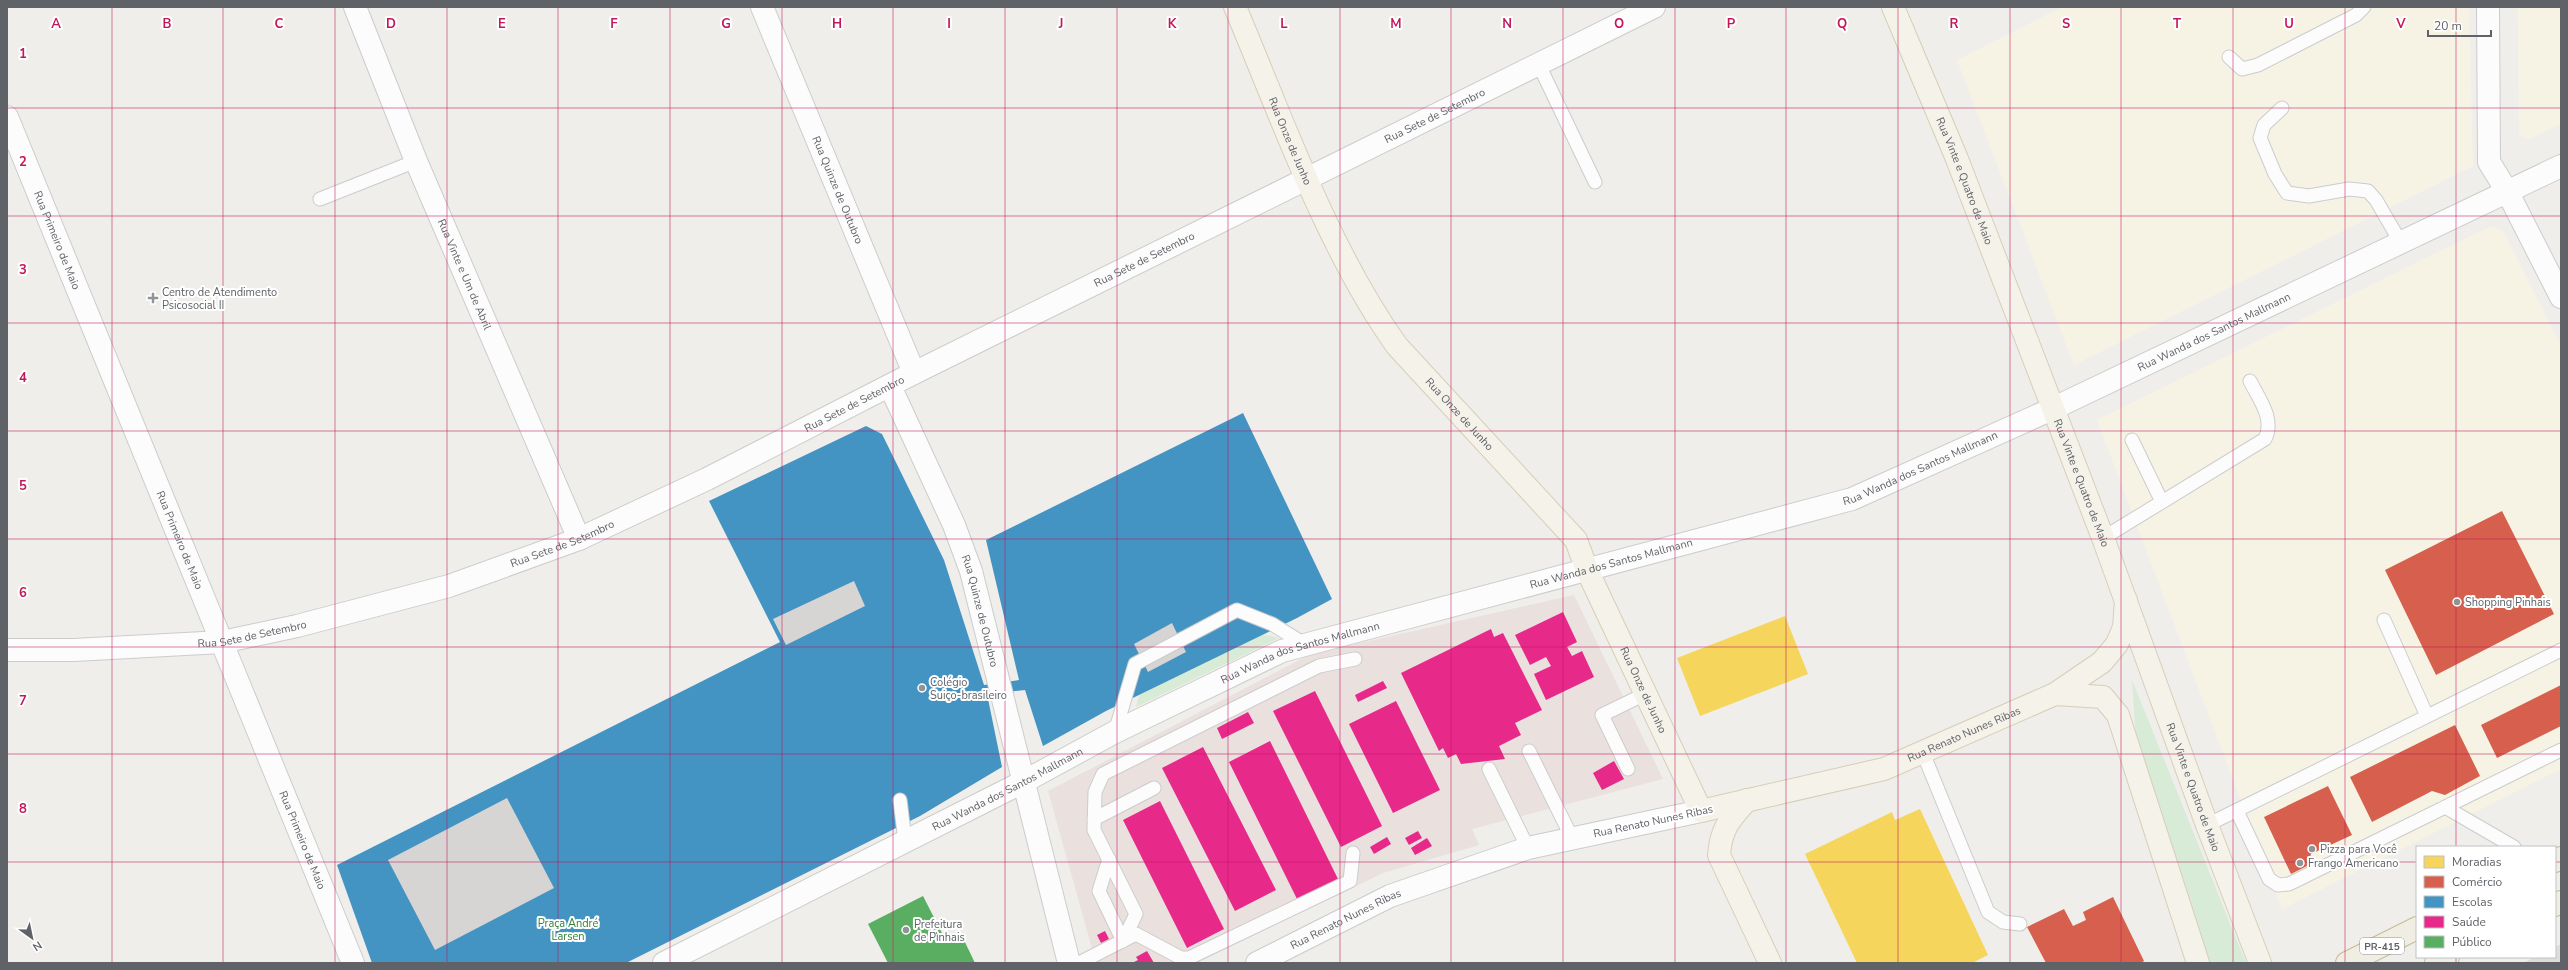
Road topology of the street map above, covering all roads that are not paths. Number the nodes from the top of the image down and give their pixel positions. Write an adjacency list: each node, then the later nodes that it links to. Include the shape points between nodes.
1 (355, 7): 12 (street, Rua Vinte e Um de Abril)
2 (762, 7): 20 (street, Rua Quinze de Outubro)
3 (1235, 7): 14 (main road, Rua Onze de Junho)
4 (1654, 7): 9 (street, Rua Sete de Setembro)
5 (1892, 7): 23 (main road, Rua Vinte e Quatro de Maio, via 1957,159)
6 (2364, 7): 8 (lane, via 2356,15 2258,65 2242,69)
7 (2488, 7): 16 (street, via 2489,162)
8 (2230, 56)
9 (1539, 65): 14 (street, Rua Sete de Setembro); 15 (lane)
10 (2282, 108): 18 (lane, via 2264,125 2260,138 2275,174 2287,193 2309,196 2349,189 2368,191)
11 (7, 117): 31 (street, Rua Primeiro de Maio)
12 (416, 161): 17 (lane); 27 (street, Rua Vinte e Um de Abril)
13 (2561, 166): 16 (street, Rua Wanda dos Santos Mallmann)
14 (1307, 180): 20 (street, Rua Sete de Setembro); 28 (main road, Rua Onze de Junho, via 1361,290 1397,346 1576,540)
15 (1595, 182)
16 (2508, 193): 18 (street, Rua Wanda dos Santos Mallmann); 19 (street)
17 (320, 199)
18 (2401, 243): 23 (street, Rua Wanda dos Santos Mallmann)
19 (2561, 297)
20 (914, 373): 22 (street, Rua Sete de Setembro)
21 (2250, 381): 25 (lane, via 2267,414 2270,430 2265,439)
22 (890, 386): 27 (street, Rua Sete de Setembro, via 706,479); 45 (street, Rua Quinze de Outubro, via 954,525 971,571)
23 (2052, 409): 26 (main road, Rua Vinte e Quatro de Maio); 28 (street, Rua Wanda dos Santos Mallmann, via 1852,499)
24 (2132, 440): 25 (lane)
25 (2162, 502): 26 (lane)
26 (2104, 538): 29 (main road, Rua Vinte e Quatro de Maio)
27 (579, 539): 31 (street, Rua Sete de Setembro, via 449,586 297,626)
28 (1588, 570): 32 (street, Rua Wanda dos Santos Mallmann); 36 (main road, Rua Onze de Junho)
29 (2126, 600): 37 (main road, Rua Renato Nunes Ribas, via 2124,627 2118,644 2102,662); 53 (main road, Rua Vinte e Quatro de Maio)
30 (2384, 620): 38 (lane)
31 (222, 642): 33 (street, Rua Sete de Setembro, via 74,650); 64 (street, Rua Primeiro de Maio)
32 (1306, 645): 39 (street, Rua Wanda dos Santos Mallmann, via 1282,652); 39 (lane, via 1272,624 1237,610 1135,664)
33 (7, 650)
34 (2561, 650): 38 (lane)
35 (1355, 659): 52 (lane, via 1320,666 1103,774 1095,792)
36 (1645, 694): 43 (lane, via 1602,715); 50 (main road, Rua Onze de Junho)
37 (2055, 694): 42 (main road, Rua Renato Nunes Ribas); 70 (main road, via 2103,697 2118,715)
38 (2427, 716): 51 (lane)
39 (1115, 732): 45 (street, Rua Wanda dos Santos Mallmann)
40 (2561, 750): 49 (lane)
41 (1529, 751): 54 (lane)
42 (1923, 753): 48 (main road, Rua Renato Nunes Ribas, via 1884,769); 60 (lane, via 1988,912 2003,922)
43 (1628, 768)
44 (1489, 770): 57 (lane)
45 (1025, 781): 55 (street, Rua Wanda dos Santos Mallmann); 66 (street, Rua Quinze de Outubro)
46 (1154, 788): 52 (lane)
47 (900, 800): 55 (lane)
48 (1747, 800): 50 (main road, Rua Renato Nunes Ribas); 69 (main road, via 1730,819 1721,837 1719,855)
49 (2445, 807): 51 (lane, via 2289,884 2278,885 2268,879); 56 (lane)
50 (1701, 811): 54 (street, Rua Renato Nunes Ribas)
51 (2237, 811): 53 (lane)
52 (1094, 819): 59 (lane, via 1094,830)
53 (2207, 826): 71 (main road, Rua Vinte e Quatro de Maio)
54 (1572, 838): 57 (street, Rua Renato Nunes Ribas)
55 (905, 841): 65 (street, Rua Wanda dos Santos Mallmann)
56 (2512, 846)
57 (1528, 848): 68 (street, Rua Renato Nunes Ribas, via 1390,896)
58 (1353, 853): 62 (lane, via 1350,881 1189,958 1181,958 1136,934)
59 (1109, 859): 62 (lane, via 1099,891); 62 (lane, via 1136,914)
60 (2020, 924)
61 (2416, 928): 72 (highway, PR-415)
62 (1123, 940): 67 (lane)
63 (2446, 958): 73 (highway)
64 (354, 963)
65 (664, 963)
66 (1069, 963)
67 (1079, 963)
68 (1257, 963)
69 (1770, 963)
70 (2197, 963)
71 (2260, 963)
72 (2347, 963)
73 (2436, 963)

